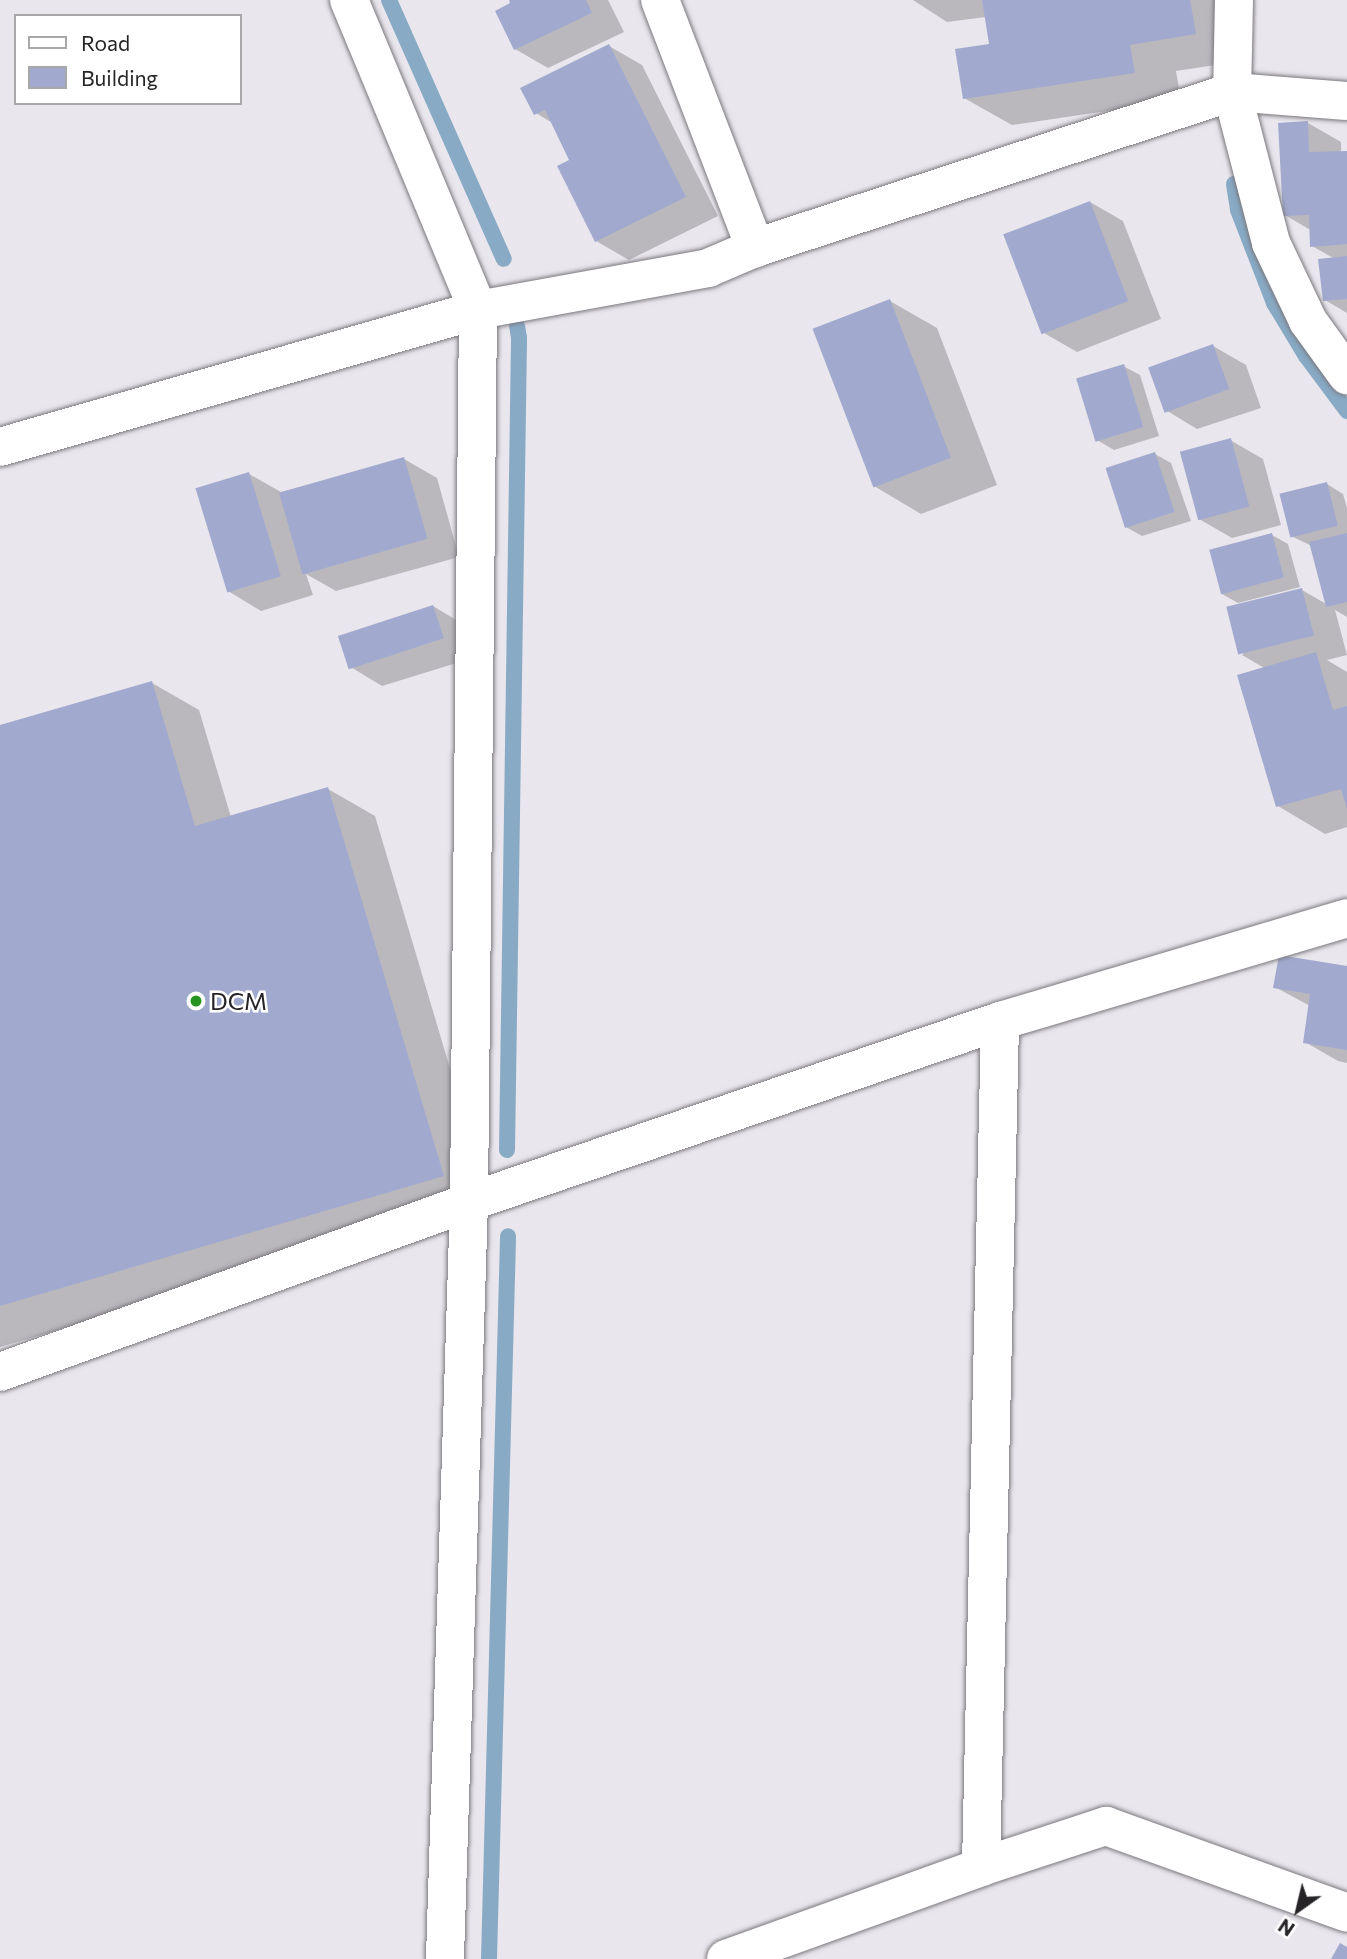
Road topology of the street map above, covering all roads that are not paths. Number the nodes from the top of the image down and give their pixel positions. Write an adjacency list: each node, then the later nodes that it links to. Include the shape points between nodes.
1 (349, 0): 7 (street)
2 (660, 0): 6 (street)
3 (1234, 0): 4 (street)
4 (1232, 92): 5 (street); 6 (street); 8 (street, via 1271,243 1308,321)
5 (1347, 101)
6 (755, 248): 7 (street, via 708,268)
7 (478, 310): 9 (street); 12 (street)
8 (1347, 375)
9 (0, 447)
10 (1347, 918): 11 (street)
11 (1000, 1021): 12 (street); 14 (street)
12 (469, 1202): 13 (street); 16 (street)
13 (0, 1372)
14 (981, 1867): 15 (street, via 1106,1826); 17 (street)
15 (1347, 1913)
16 (446, 1959)
17 (726, 1959)

